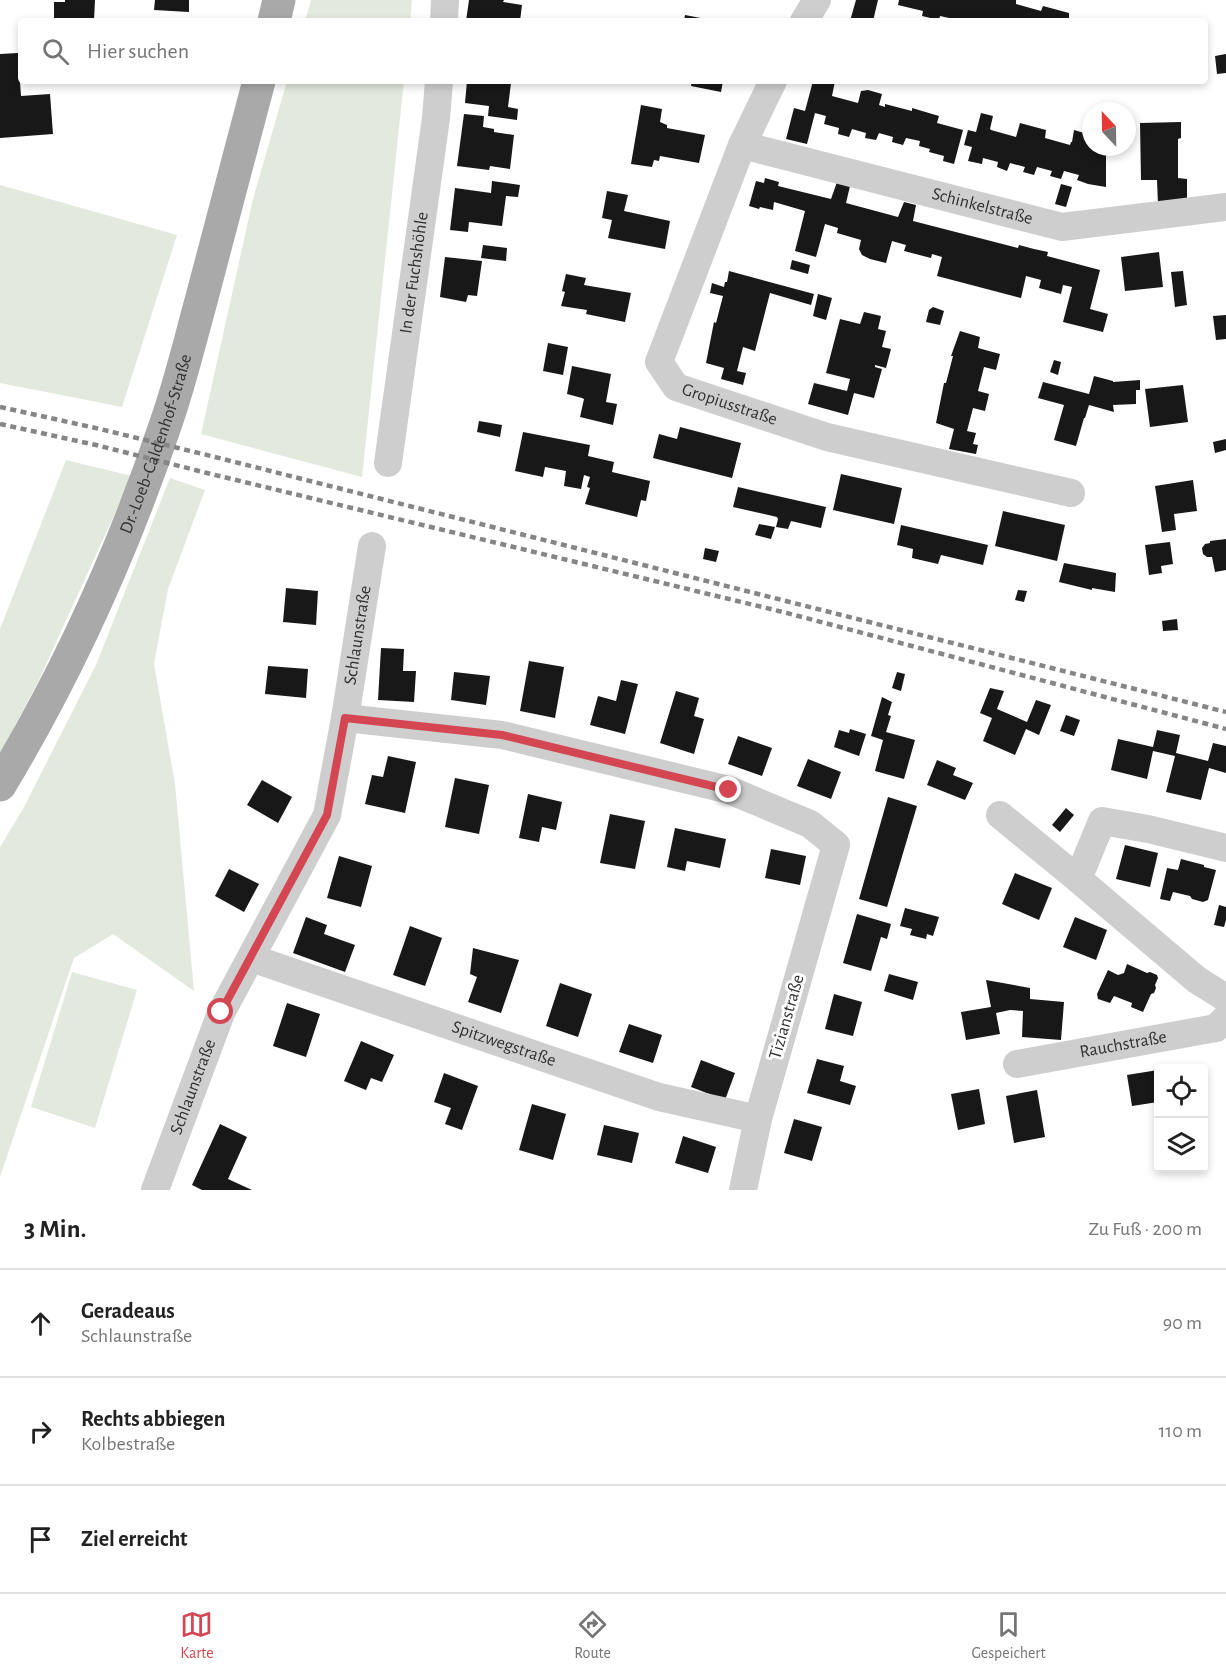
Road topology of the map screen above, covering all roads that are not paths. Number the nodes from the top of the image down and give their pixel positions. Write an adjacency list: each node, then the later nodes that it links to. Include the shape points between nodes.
1 (279, 0): 4 (main road)
2 (445, 0): 5 (street)
3 (817, 0): 6 (street)
4 (275, 18)
5 (444, 18)
6 (806, 18)
7 (258, 84): 16 (main road, Dr.-Loeb-Caldenhof-Straße, via 184,363 145,483 55,688)
8 (439, 84): 12 (street, In der Fuchshöhle)
9 (772, 84): 10 (street, Gropiusstraße)
10 (742, 145): 11 (street, Schinkelstraße, via 1062,227); 13 (street, Gropiusstraße, via 659,362 676,387 827,437)
11 (1226, 207)
12 (388, 463)
13 (1071, 493)
14 (372, 546): 15 (street, Schlaunstraße)
15 (345, 718): 20 (street, Schlaunstraße, via 327,815); 24 (street, Tizianstraße, via 502,735 729,790 810,824 836,844)
16 (0, 785)
17 (1000, 815): 19 (street)
18 (1226, 848): 19 (street, via 1102,821)
19 (1078, 879): 21 (street, via 1197,980)
20 (251, 958): 24 (street, Spitzwegstraße, via 659,1096); 25 (street, Schlaunstraße, via 221,1012)
21 (1226, 998)
22 (1226, 1018): 23 (street, Rauchstraße, via 1216,1028)
23 (1017, 1064)
24 (758, 1119): 26 (street, Tizianstraße)
25 (155, 1190)
26 (743, 1190)

